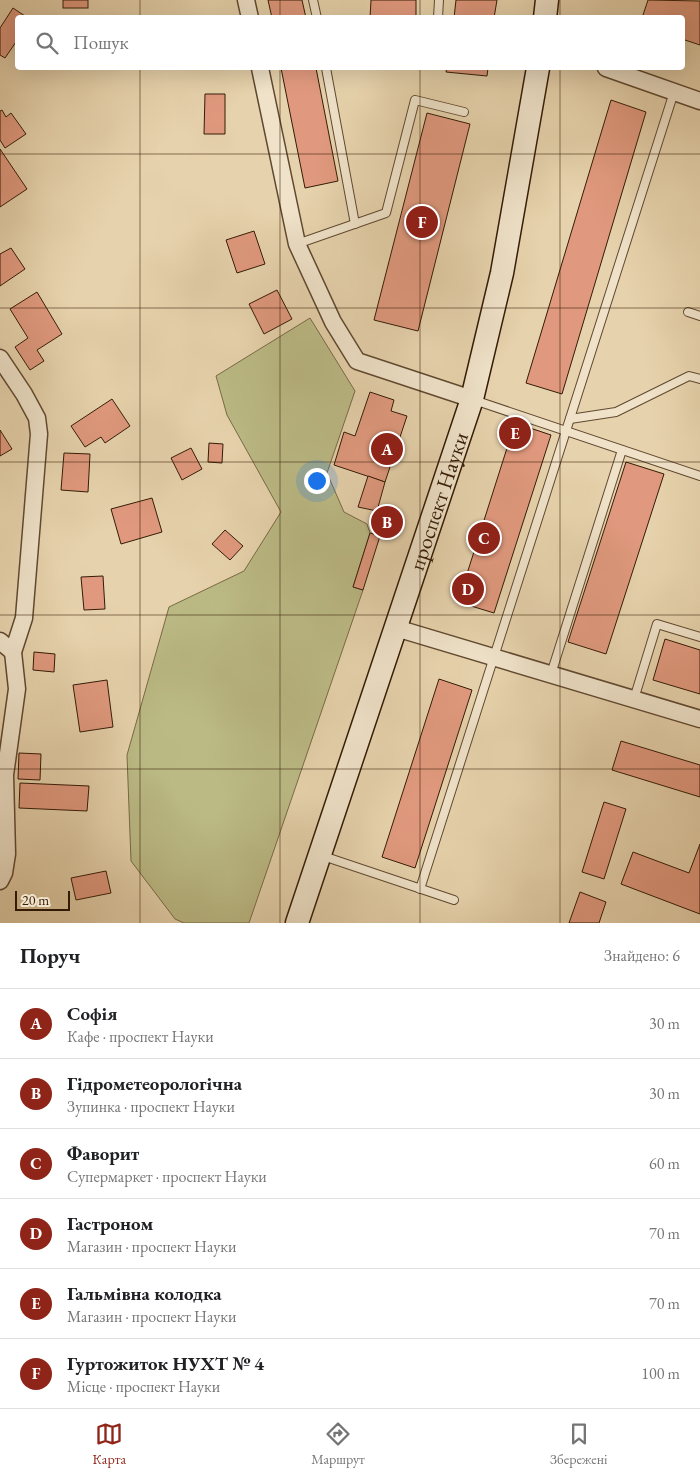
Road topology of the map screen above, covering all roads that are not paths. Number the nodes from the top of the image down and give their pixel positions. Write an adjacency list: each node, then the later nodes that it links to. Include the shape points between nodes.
1 (246, 0): 5 (street)
2 (314, 0): 6 (lane)
3 (440, 0): 7 (lane)
4 (547, 0): 8 (main road)
5 (249, 15)
6 (316, 15)
7 (438, 15)
8 (545, 15)
9 (260, 70): 17 (street)
10 (326, 70): 16 (lane)
11 (538, 70): 22 (main road, проспект Науки, via 502,274)
12 (612, 70): 13 (street)
13 (674, 92): 14 (street); 23 (lane)
14 (700, 101)
15 (464, 112): 16 (lane, via 415,100 386,213)
16 (355, 224): 17 (lane)
17 (297, 244): 22 (street, via 333,322 357,361)
18 (688, 312): 19 (lane)
19 (700, 316)
20 (0, 358): 30 (street, via 37,418 39,434 24,618)
21 (700, 379): 23 (lane, via 689,376 616,412)
22 (472, 400): 24 (lane); 27 (main road, проспект Науки)
23 (570, 419): 24 (lane)
24 (566, 430): 25 (lane); 31 (lane)
25 (622, 450): 26 (lane); 32 (lane)
26 (700, 476)
27 (396, 628): 31 (street); 35 (main road, проспект Науки)
28 (700, 637): 33 (lane, via 658,624)
29 (0, 641): 30 (street)
30 (13, 652): 36 (street, via 17,689 5,776 7,854)
31 (492, 657): 32 (street); 37 (lane)
32 (551, 675): 33 (street)
33 (634, 699): 34 (street)
34 (700, 719)
35 (320, 855): 37 (lane); 39 (main road, проспект Науки)
36 (0, 881)
37 (420, 889): 38 (lane)
38 (454, 900)
39 (297, 923)

